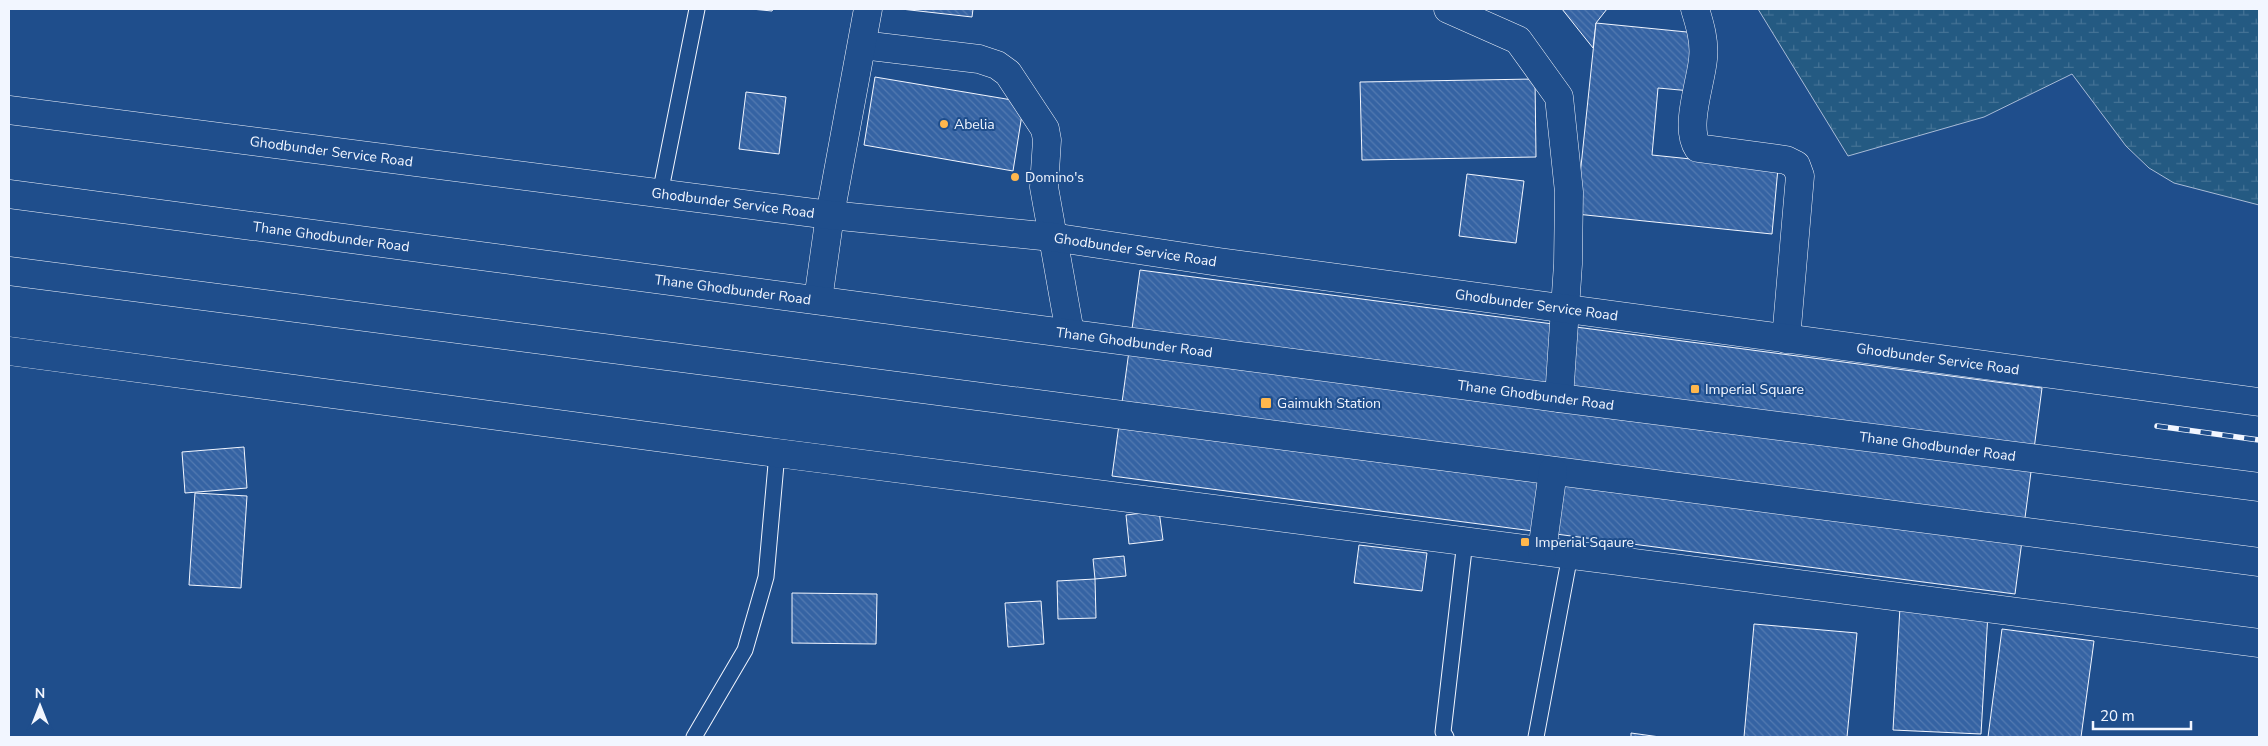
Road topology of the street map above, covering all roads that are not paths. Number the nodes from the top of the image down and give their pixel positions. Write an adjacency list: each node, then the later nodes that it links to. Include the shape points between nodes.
1 (697, 9): 8 (lane)
2 (868, 9): 5 (street)
3 (1448, 9): 13 (street, via 1518,40 1559,97 1569,192)
4 (1695, 9): 15 (street, via 1702,30 1703,58 1692,128 1694,142 1698,148 1786,160 1796,165 1800,176)
5 (862, 45): 9 (street); 10 (street, via 979,59 1008,73 1045,129 1044,187)
6 (9, 110): 8 (street, Ghodbunder Service Road)
7 (9, 194): 12 (street, Thane Ghodbunder Road)
8 (660, 194): 9 (street, Ghodbunder Service Road)
9 (830, 215): 10 (street, Ghodbunder Service Road); 12 (street)
10 (1052, 237): 13 (street, Ghodbunder Service Road); 14 (street)
11 (9, 271): 20 (street)
12 (818, 300): 14 (street, Thane Ghodbunder Road)
13 (1564, 309): 15 (street, Ghodbunder Service Road); 17 (street)
14 (1070, 333): 17 (street, Thane Ghodbunder Road)
15 (1786, 339): 18 (street, Ghodbunder Service Road)
16 (9, 351): 19 (street)
17 (1559, 398): 21 (street, Thane Ghodbunder Road)
18 (2259, 402)
19 (777, 453): 22 (street); 27 (lane, via 766,577 745,650)
20 (1554, 470): 23 (street); 25 (street)
21 (2259, 487)
22 (1465, 541): 23 (street); 28 (lane, via 1443,732)
23 (1542, 551): 24 (street)
24 (1570, 554): 26 (street); 29 (lane)
25 (2259, 562)
26 (2259, 643)
27 (694, 737)
28 (1446, 737)
29 (1536, 737)

